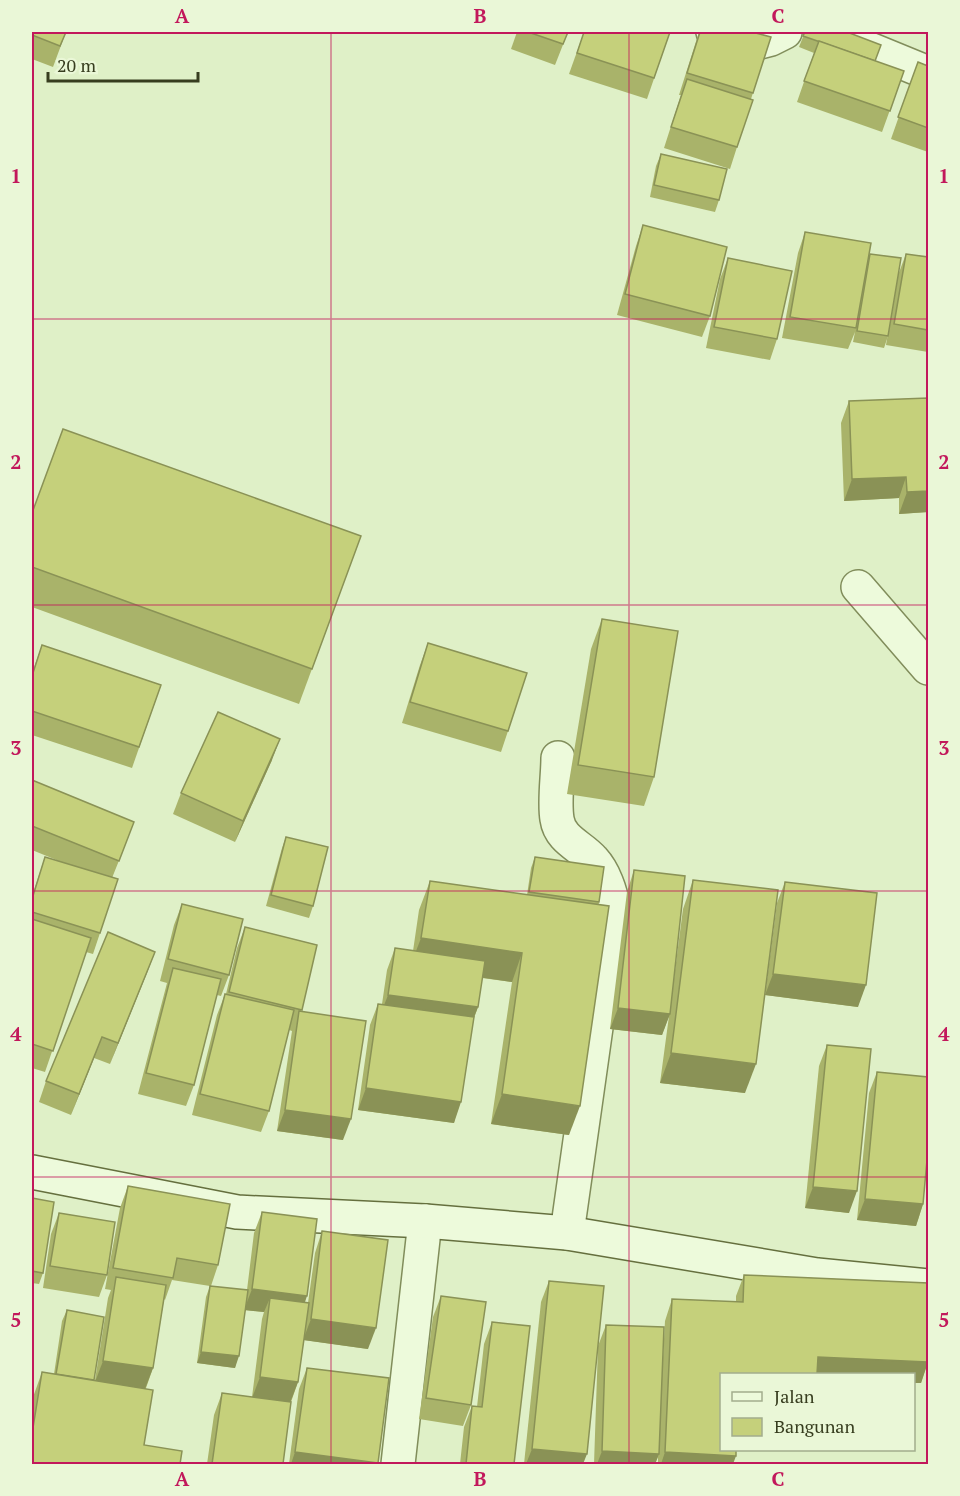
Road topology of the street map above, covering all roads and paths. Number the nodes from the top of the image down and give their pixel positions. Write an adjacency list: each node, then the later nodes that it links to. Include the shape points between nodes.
1 (713, 32): 2 (street, via 756,43)
2 (785, 32)
3 (828, 32): 4 (street)
4 (928, 73)
5 (858, 588): 6 (street)
6 (928, 668)
7 (558, 758): 10 (street, via 556,820 571,843 594,861 611,893 613,907)
8 (32, 1172): 9 (street, via 237,1212)
9 (424, 1221): 10 (street); 12 (street)
10 (567, 1233): 11 (street, via 817,1275)
11 (928, 1286)
12 (398, 1464)

